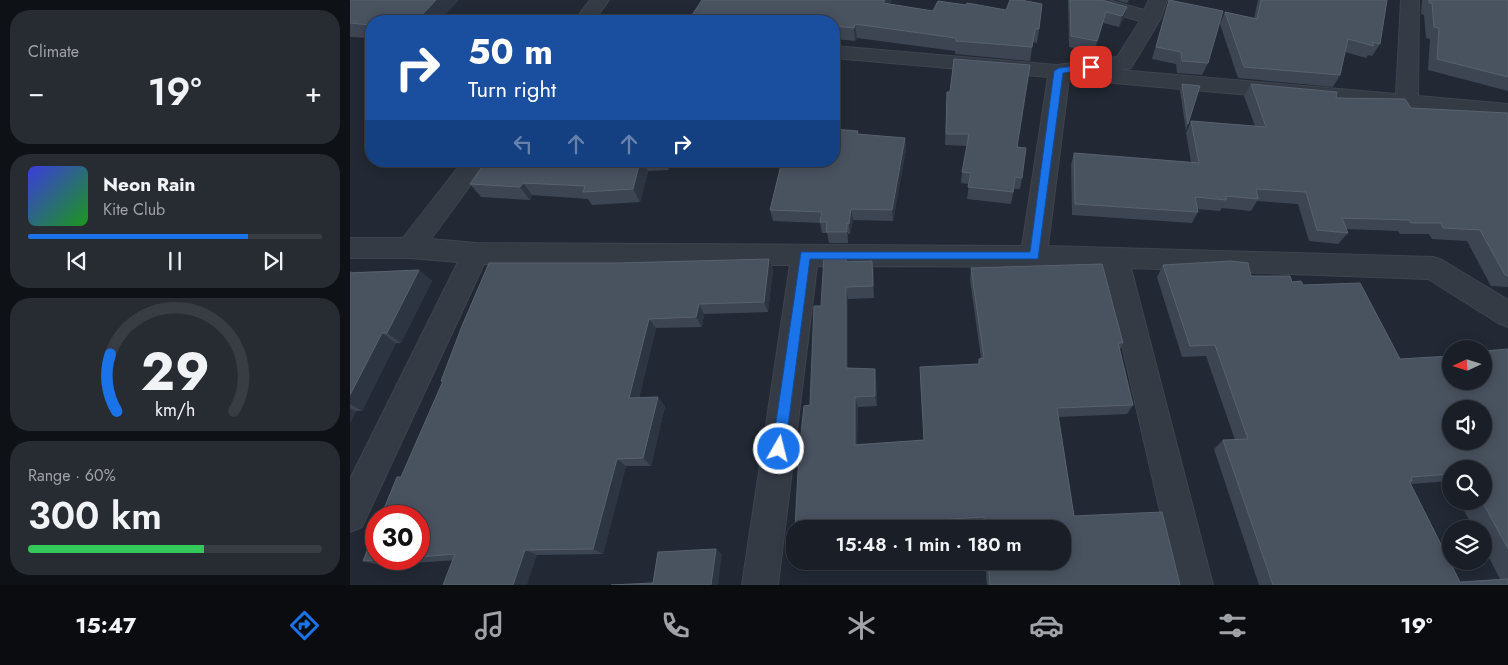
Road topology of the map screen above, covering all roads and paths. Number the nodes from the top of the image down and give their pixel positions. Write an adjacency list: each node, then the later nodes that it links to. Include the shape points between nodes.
1 (600, 0): 5 (street)
2 (1088, 0): 4 (street)
3 (1410, 0): 8 (street)
4 (1155, 9): 7 (street, via 1124,63)
5 (589, 15)
6 (840, 53): 7 (street)
7 (1059, 71): 8 (street); 15 (street)
8 (1408, 103): 9 (street)
9 (1508, 112)
10 (471, 167): 12 (street)
11 (350, 248): 12 (street)
12 (410, 248): 13 (street)
13 (476, 253): 14 (street); 18 (street)
14 (805, 255): 15 (street); 19 (street)
15 (1034, 256): 16 (street)
16 (1115, 257): 17 (street, via 1432,268); 20 (street)
17 (1506, 317)
18 (350, 515)
19 (760, 585)
20 (1195, 585)

